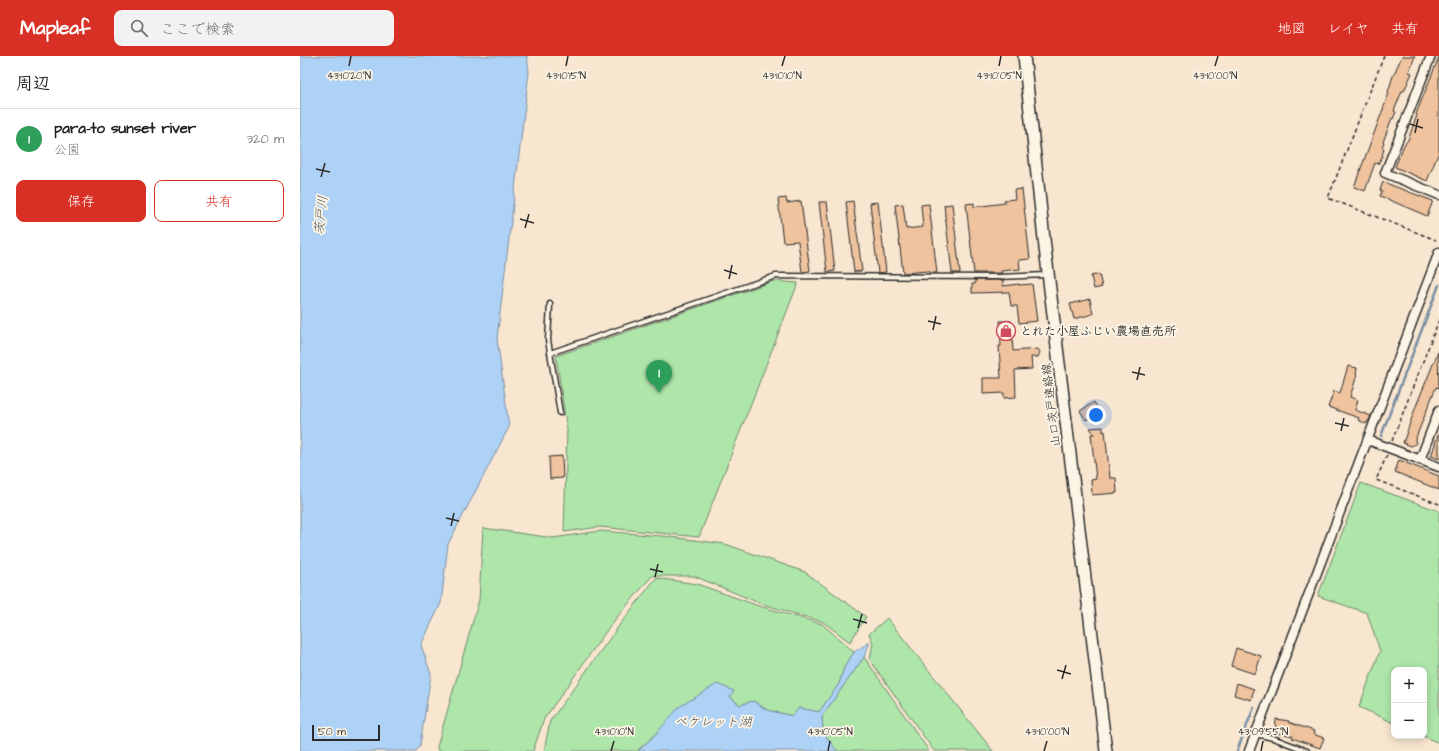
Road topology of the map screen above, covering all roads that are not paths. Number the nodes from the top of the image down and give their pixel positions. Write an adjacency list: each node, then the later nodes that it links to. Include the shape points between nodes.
1 (1024, 56): 5 (street, 山口茨戸連絡線)
2 (1431, 56): 3 (street, via 1384,173)
3 (1438, 193)
4 (1439, 252): 10 (street)
5 (1049, 275): 7 (lane, via 776,276); 14 (street, 山口茨戸連絡線)
6 (550, 304): 7 (lane)
7 (550, 353): 9 (lane)
8 (1439, 410): 11 (street)
9 (560, 413)
10 (1368, 440): 11 (street); 13 (street)
11 (1420, 460): 12 (street)
12 (1439, 467)
13 (1256, 734): 15 (street); 16 (lane)
14 (1106, 751)
15 (1249, 751)
16 (1307, 751)

